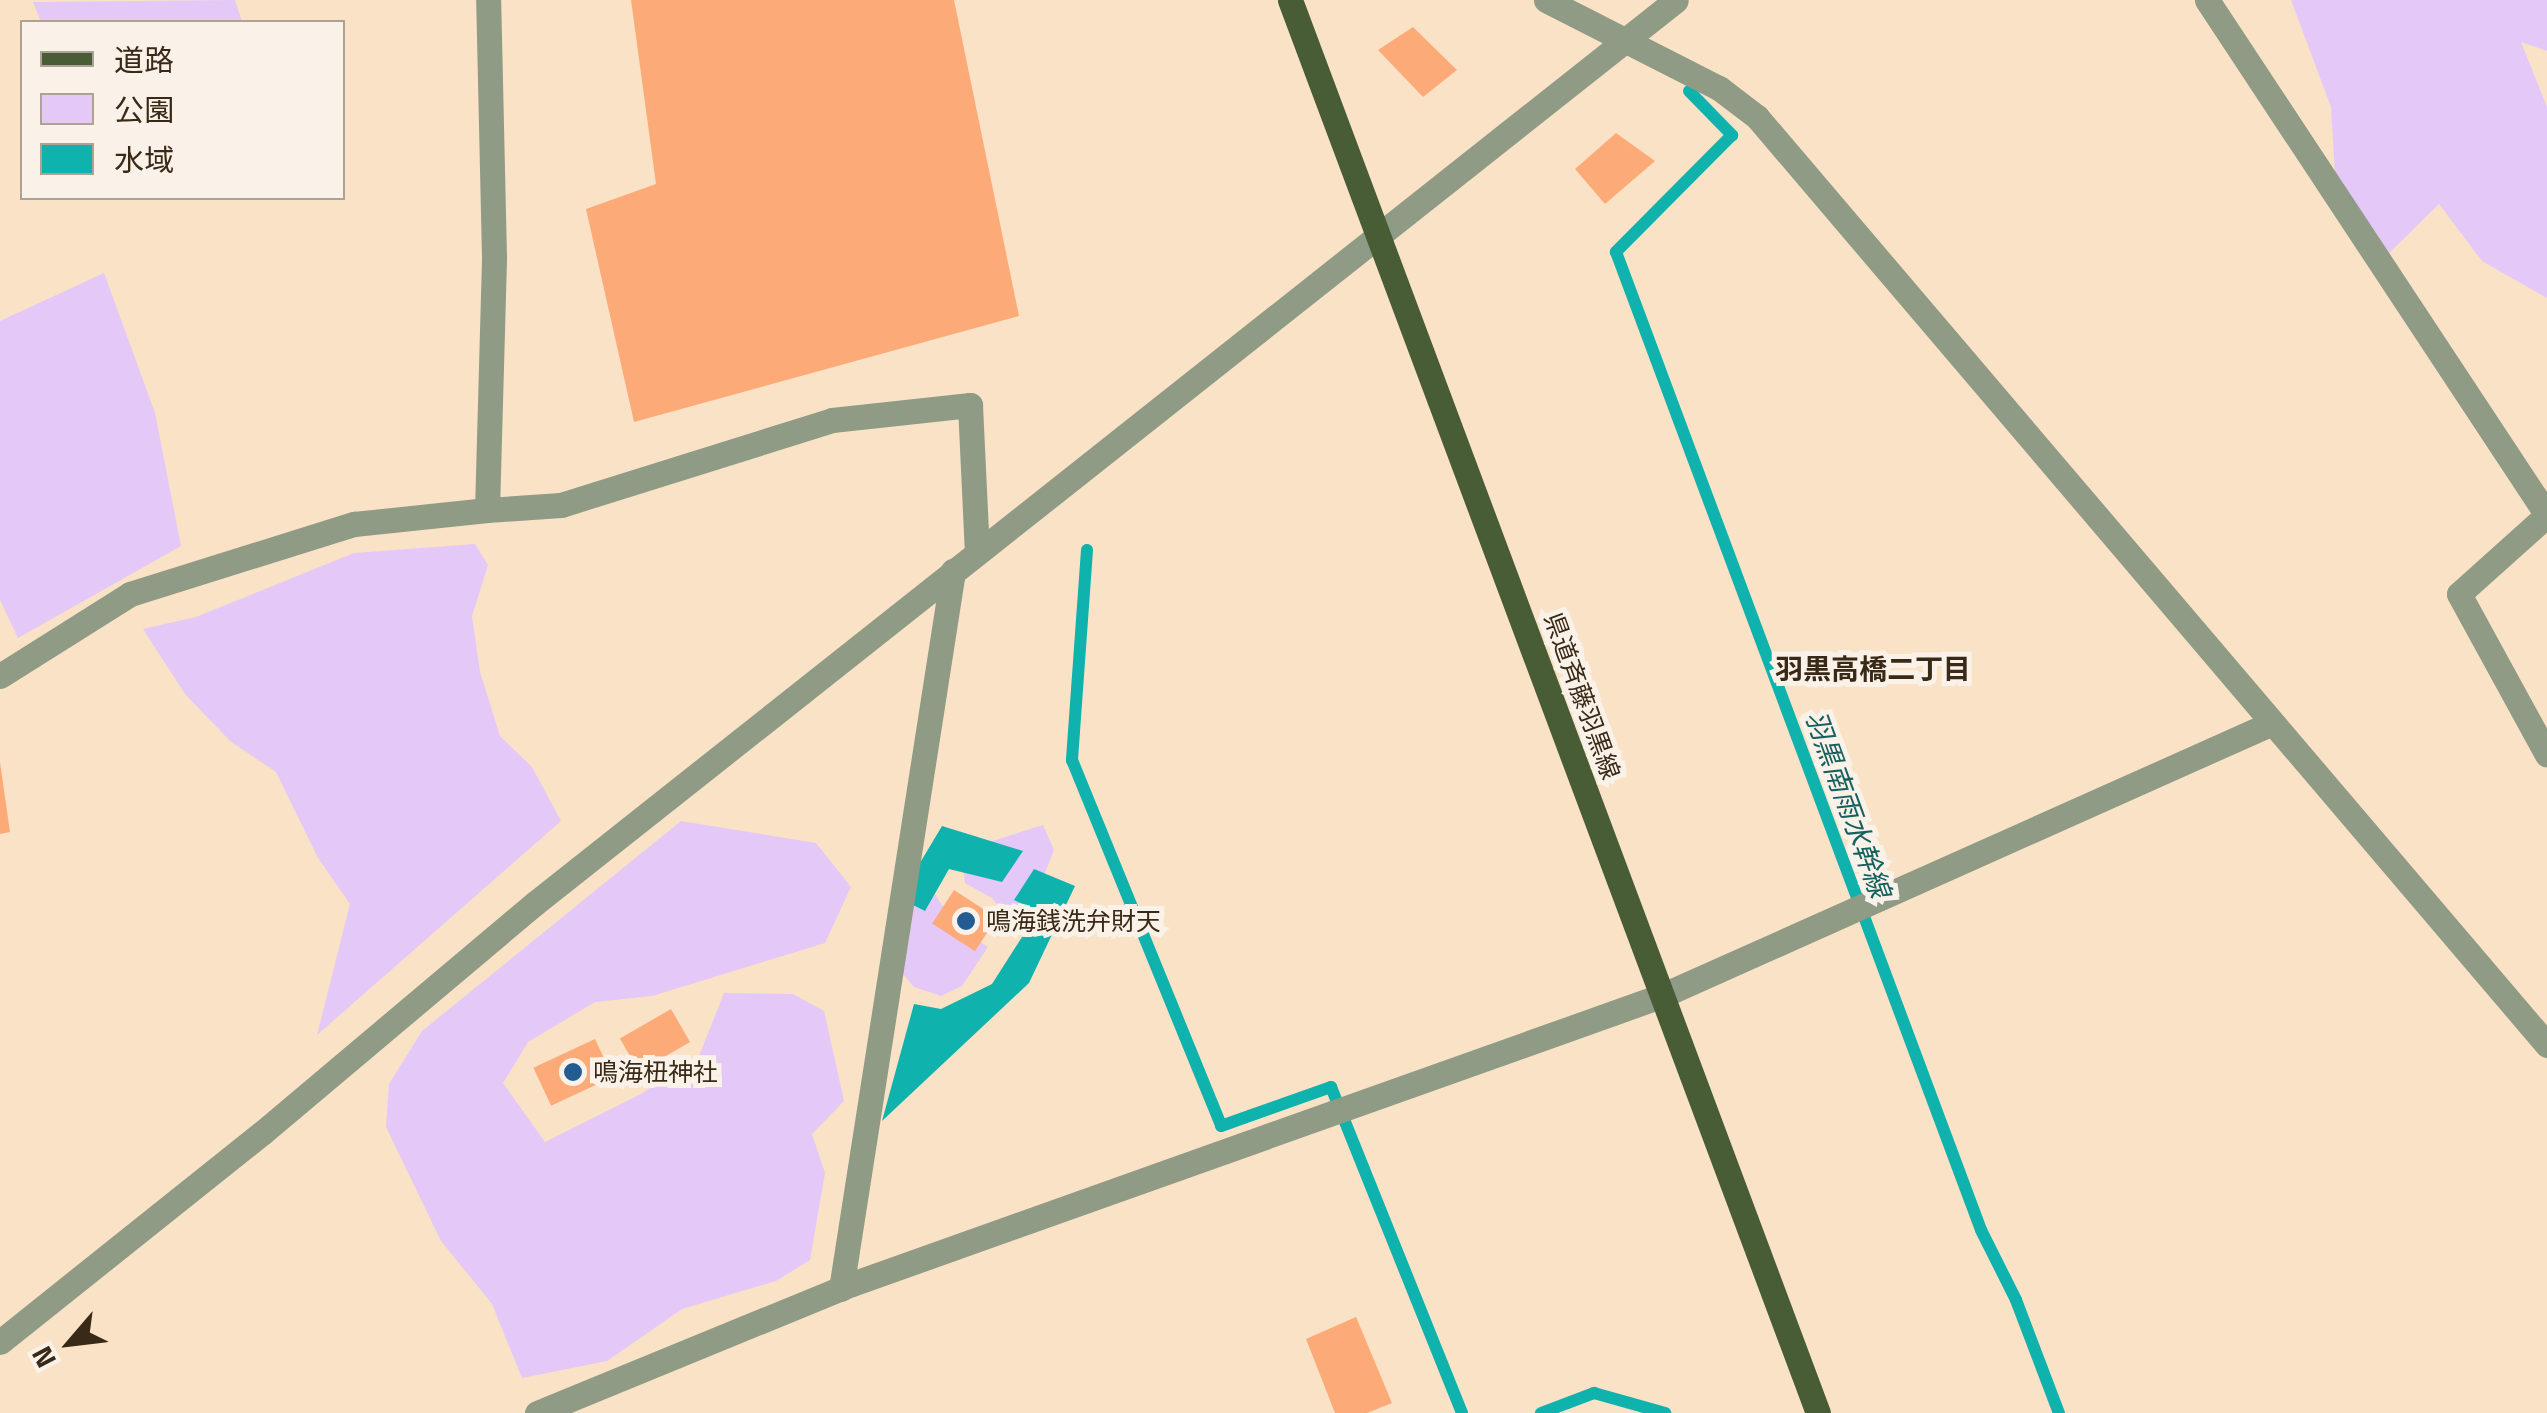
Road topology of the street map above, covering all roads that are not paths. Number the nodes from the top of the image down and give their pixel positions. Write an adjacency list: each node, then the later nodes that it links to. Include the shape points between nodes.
1 (488, 0): 8 (street, via 494,257)
2 (1290, 0): 7 (main road, 県道斉藤羽黒線)
3 (1546, 0): 6 (street)
4 (1676, 0): 6 (street)
5 (2207, 0): 13 (street, via 2546,514 2459,594)
6 (1627, 39): 7 (street); 12 (street, via 1719,88 1757,118)
7 (1377, 231): 9 (street); 14 (main road, 県道斉藤羽黒線)
8 (488, 510): 9 (street, via 561,505 832,420 970,405); 11 (street, via 354,524 130,594)
9 (977, 551): 10 (street)
10 (953, 571): 16 (street); 17 (street)
11 (3, 664)
12 (2270, 724): 14 (street); 15 (street)
13 (2547, 755)
14 (1661, 996): 16 (street); 19 (main road, 県道斉藤羽黒線)
15 (2547, 1046)
16 (841, 1289): 18 (street)
17 (0, 1342)
18 (537, 1413)
19 (1818, 1413)

